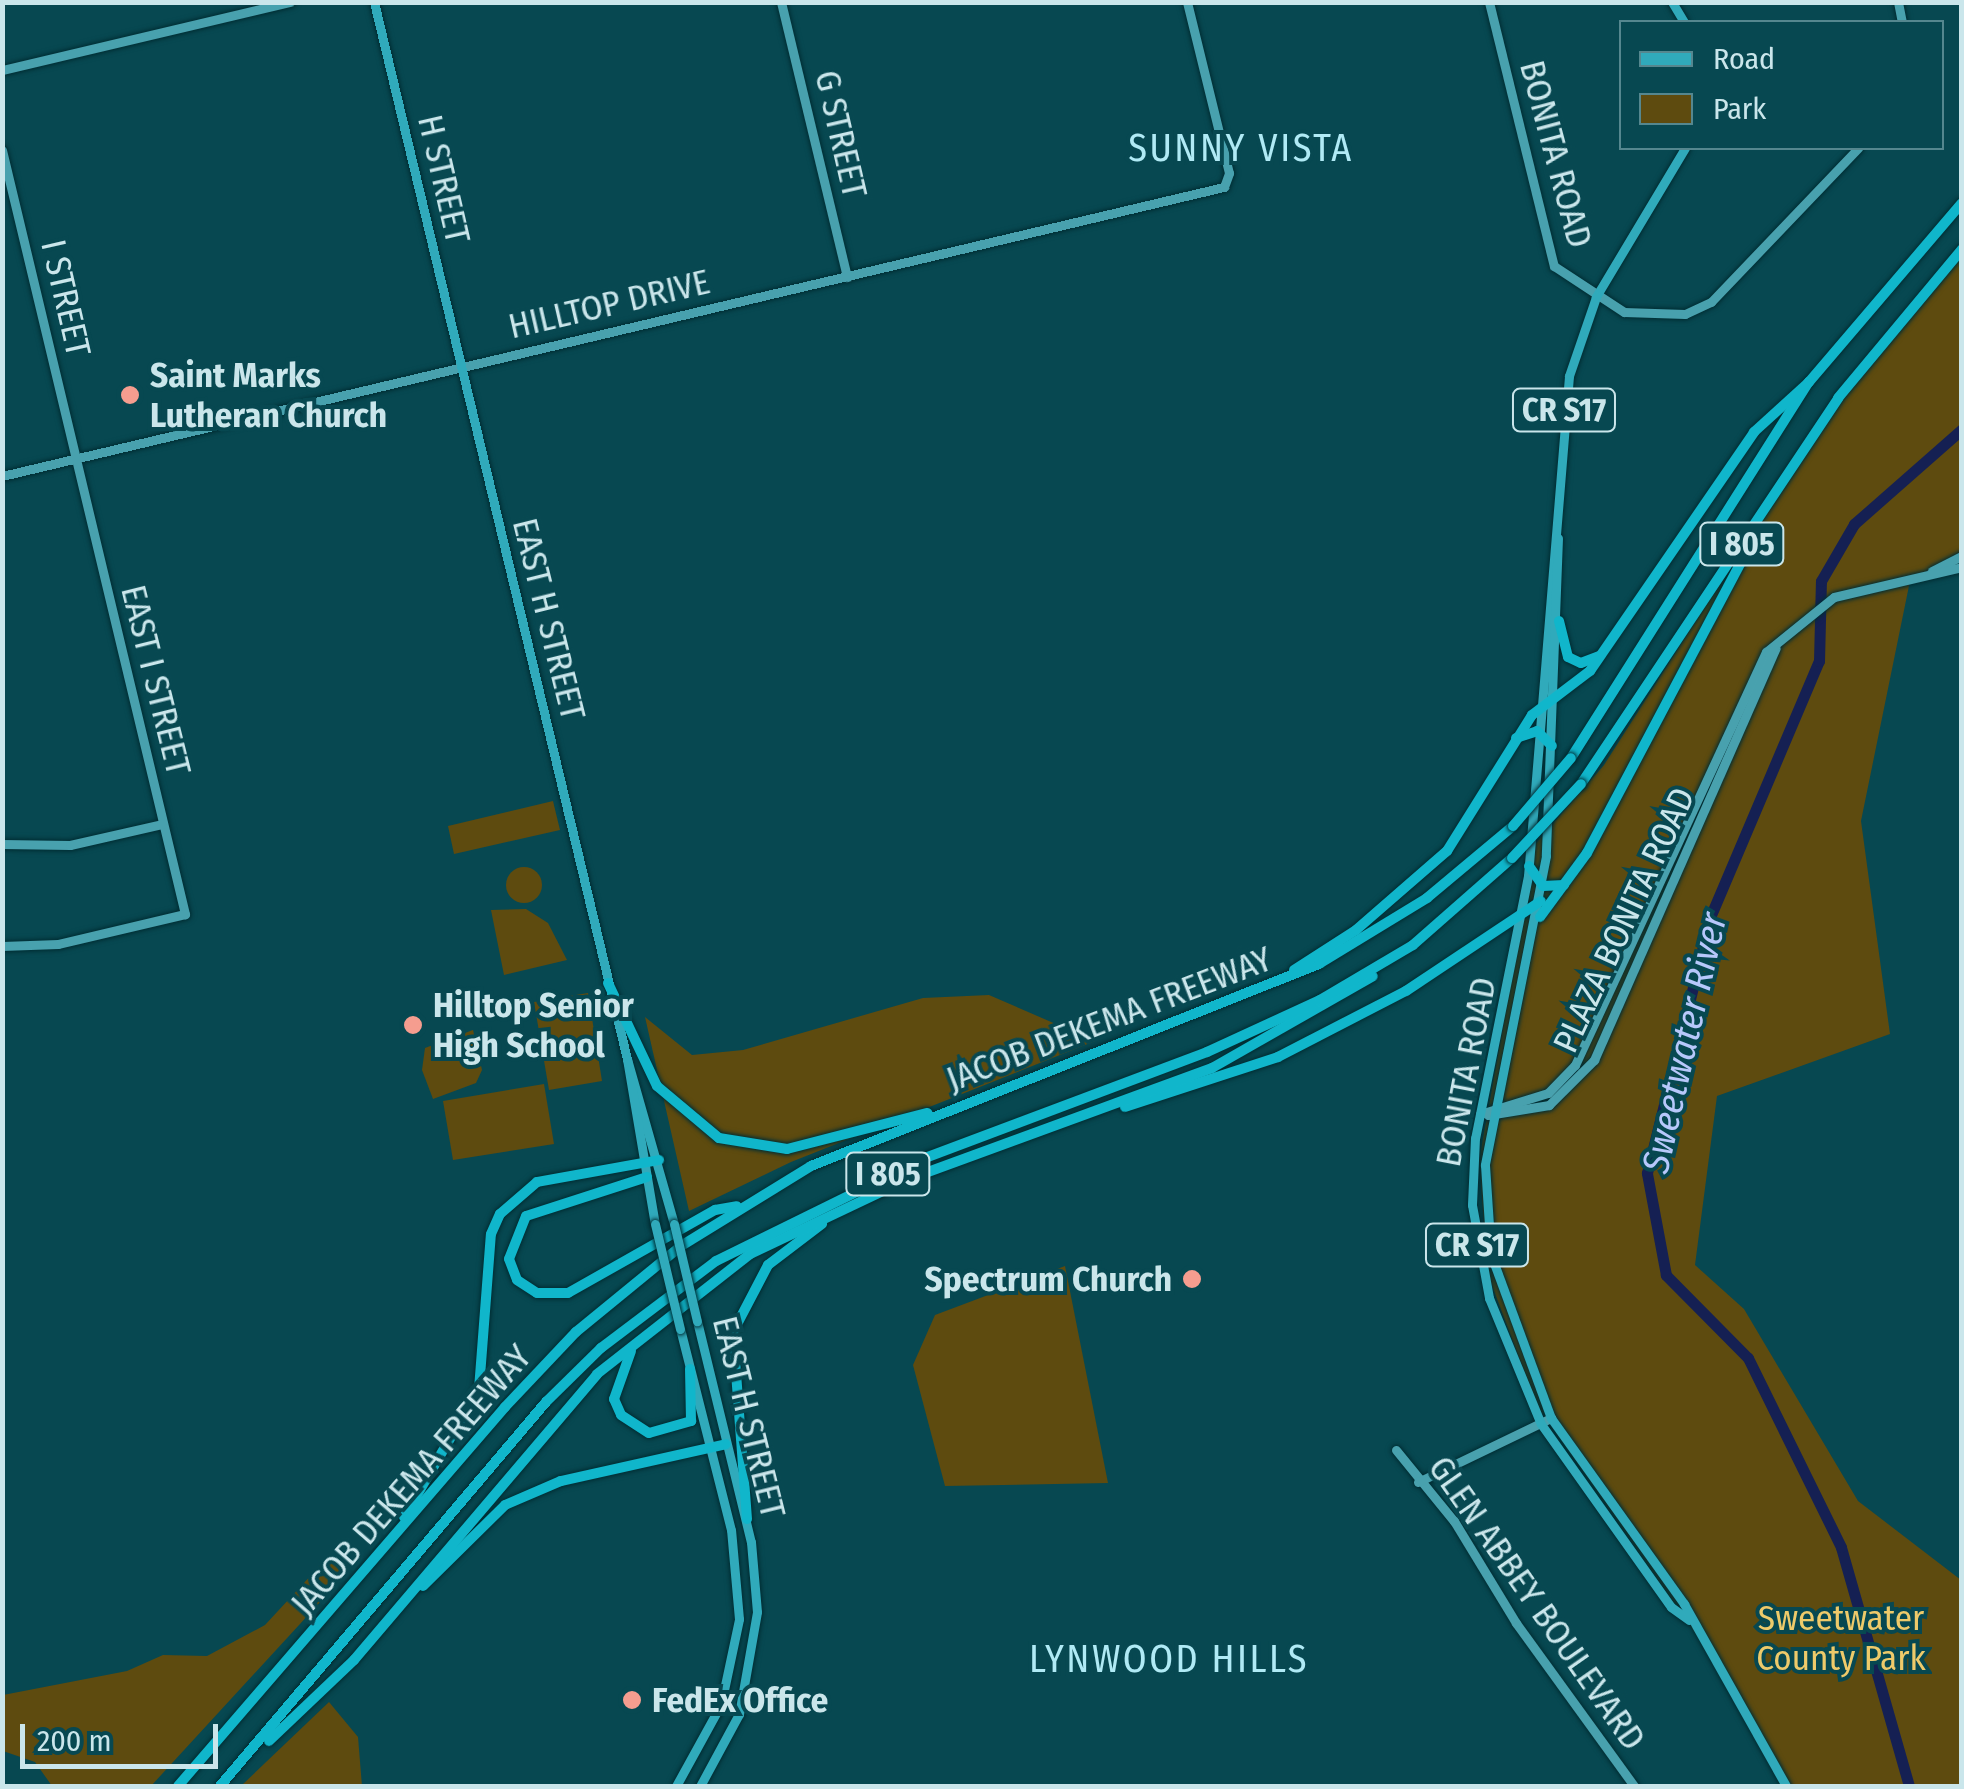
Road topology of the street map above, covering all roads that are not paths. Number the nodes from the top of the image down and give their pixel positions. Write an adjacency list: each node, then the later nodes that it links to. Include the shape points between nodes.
1 (290, 2): 6 (street)
2 (374, 2): 14 (main road, H STREET)
3 (781, 2): 12 (street, G STREET)
4 (1187, 2): 12 (street, HILLTOP DRIVE, via 1228,185)
5 (1489, 2): 13 (street, BONITA ROAD, via 1550,255)
6 (2, 70)
7 (2, 150): 16 (street, I STREET)
8 (1684, 150): 13 (main road, CR S17)
9 (1856, 150): 13 (street, via 1711,302 1647,318)
10 (1962, 203): 15 (highway, JACOB DEKEMA FREEWAY / I 805)
11 (1962, 250): 18 (highway, JACOB DEKEMA FREEWAY / I 805, via 1838,398)
12 (847, 278): 14 (street, HILLTOP DRIVE)
13 (1596, 296): 19 (main road, BONITA ROAD / CR S17, via 1567,387)
14 (460, 367): 16 (street, HILLTOP DRIVE); 40 (main road, EAST H STREET)
15 (1810, 382): 24 (highway, via 1754,432); 41 (highway, JACOB DEKEMA FREEWAY / I 805, bridge, via 1570,758 1514,826 1373,934)
16 (74, 459): 17 (street, HILLTOP DRIVE); 30 (street, EAST I STREET)
17 (2, 476)
18 (1780, 488): 33 (highway); 38 (highway, JACOB DEKEMA FREEWAY / I 805, bridge, via 1580,784 1512,858)
19 (1558, 536): 23 (main road, BONITA ROAD / CR S17); 26 (main road, BONITA ROAD / CR S17, via 1548,562)
20 (1962, 556): 22 (street, PLAZA BONITA ROAD)
21 (1962, 567): 22 (street, PLAZA BONITA ROAD)
22 (1932, 572): 45 (street, PLAZA BONITA ROAD, via 1819,604 1776,648 1594,1060 1549,1104)
23 (1559, 620): 24 (highway, via 1570,658 1581,663); 25 (main road, BONITA ROAD / CR S17)
24 (1604, 654): 25 (highway)
25 (1556, 695): 26 (highway); 29 (main road, BONITA ROAD / CR S17)
26 (1539, 708): 27 (main road, BONITA ROAD / CR S17); 28 (highway)
27 (1538, 732): 28 (highway); 29 (highway); 32 (main road, BONITA ROAD / CR S17)
28 (1516, 739): 41 (highway, via 1468,821 1419,880)
29 (1552, 746): 34 (main road, BONITA ROAD / CR S17)
30 (162, 824): 31 (street, via 70,844); 39 (street, EAST I STREET, via 185,914 64,943)
31 (2, 844)
32 (1530, 866): 34 (highway); 37 (main road, BONITA ROAD / CR S17)
33 (1564, 885): 34 (highway); 36 (highway)
34 (1543, 886): 35 (main road, BONITA ROAD / CR S17)
35 (1541, 901): 36 (main road, BONITA ROAD / CR S17); 37 (highway)
36 (1540, 916): 45 (main road, BONITA ROAD / CR S17)
37 (1522, 920): 44 (highway, via 1488,930 1406,991 1278,1057); 46 (main road, BONITA ROAD / CR S17)
38 (1413, 944): 44 (highway, via 1287,1028); 64 (highway, JACOB DEKEMA FREEWAY / I 805, via 1240,1039 926,1158 716,1261 602,1348 546,1402)
39 (2, 946)
40 (608, 983): 42 (main road, EAST H STREET); 43 (highway, via 657,1086 719,1138 787,1148)
41 (1256, 996): 43 (highway, JACOB DEKEMA FREEWAY / I 805)
42 (627, 1059): 47 (main road, EAST H STREET); 48 (main road, EAST H STREET)
43 (976, 1100): 51 (highway, JACOB DEKEMA FREEWAY / I 805, via 811,1166)
44 (1109, 1109): 50 (highway)
45 (1495, 1111): 46 (street, PLAZA BONITA ROAD); 54 (main road, BONITA ROAD / CR S17, via 1484,1196 1491,1254)
46 (1480, 1114): 55 (main road, BONITA ROAD / CR S17, via 1472,1186 1480,1262)
47 (643, 1158): 48 (highway); 49 (main road, EAST H STREET); 61 (highway, via 536,1182 500,1214 491,1234 479,1390)
48 (659, 1160): 56 (main road, EAST H STREET, bridge)
49 (647, 1177): 51 (highway, via 526,1216 509,1259 517,1280 537,1293 568,1293 715,1210); 53 (main road, EAST H STREET, bridge)
50 (876, 1194): 52 (highway, via 750,1254); 60 (highway, via 780,1252 743,1306 731,1369)
51 (744, 1204): 61 (highway, JACOB DEKEMA FREEWAY / I 805, via 576,1332)
52 (671, 1312): 53 (highway, via 627,1354 613,1386 620,1415 648,1433 685,1426 693,1412); 62 (highway, via 540,1435)
53 (690, 1370): 57 (main road, EAST H STREET)
54 (1551, 1418): 55 (street); 63 (main road, BONITA ROAD / CR S17)
55 (1541, 1424): 59 (street); 63 (main road, BONITA ROAD / CR S17, via 1671,1607)
56 (726, 1444): 57 (highway); 60 (main road, EAST H STREET)
57 (712, 1448): 62 (highway, via 561,1482 505,1505); 67 (main road, EAST H STREET, via 737,1567 739,1619 722,1704)
58 (1396, 1450): 59 (street, GLEN ABBEY BOULEVARD)
59 (1418, 1482): 69 (street, GLEN ABBEY BOULEVARD, via 1454,1521 1516,1623)
60 (746, 1519): 68 (main road, EAST H STREET, via 754,1647 738,1714)
61 (376, 1560): 65 (highway, JACOB DEKEMA FREEWAY / I 805)
62 (414, 1592): 64 (highway, via 287,1732)
63 (1688, 1620): 70 (main road, BONITA ROAD / CR S17)
64 (264, 1744): 66 (highway, JACOB DEKEMA FREEWAY / I 805)
65 (178, 1786)
66 (220, 1786)
67 (676, 1786)
68 (700, 1786)
69 (1634, 1786)
70 (1786, 1786)

